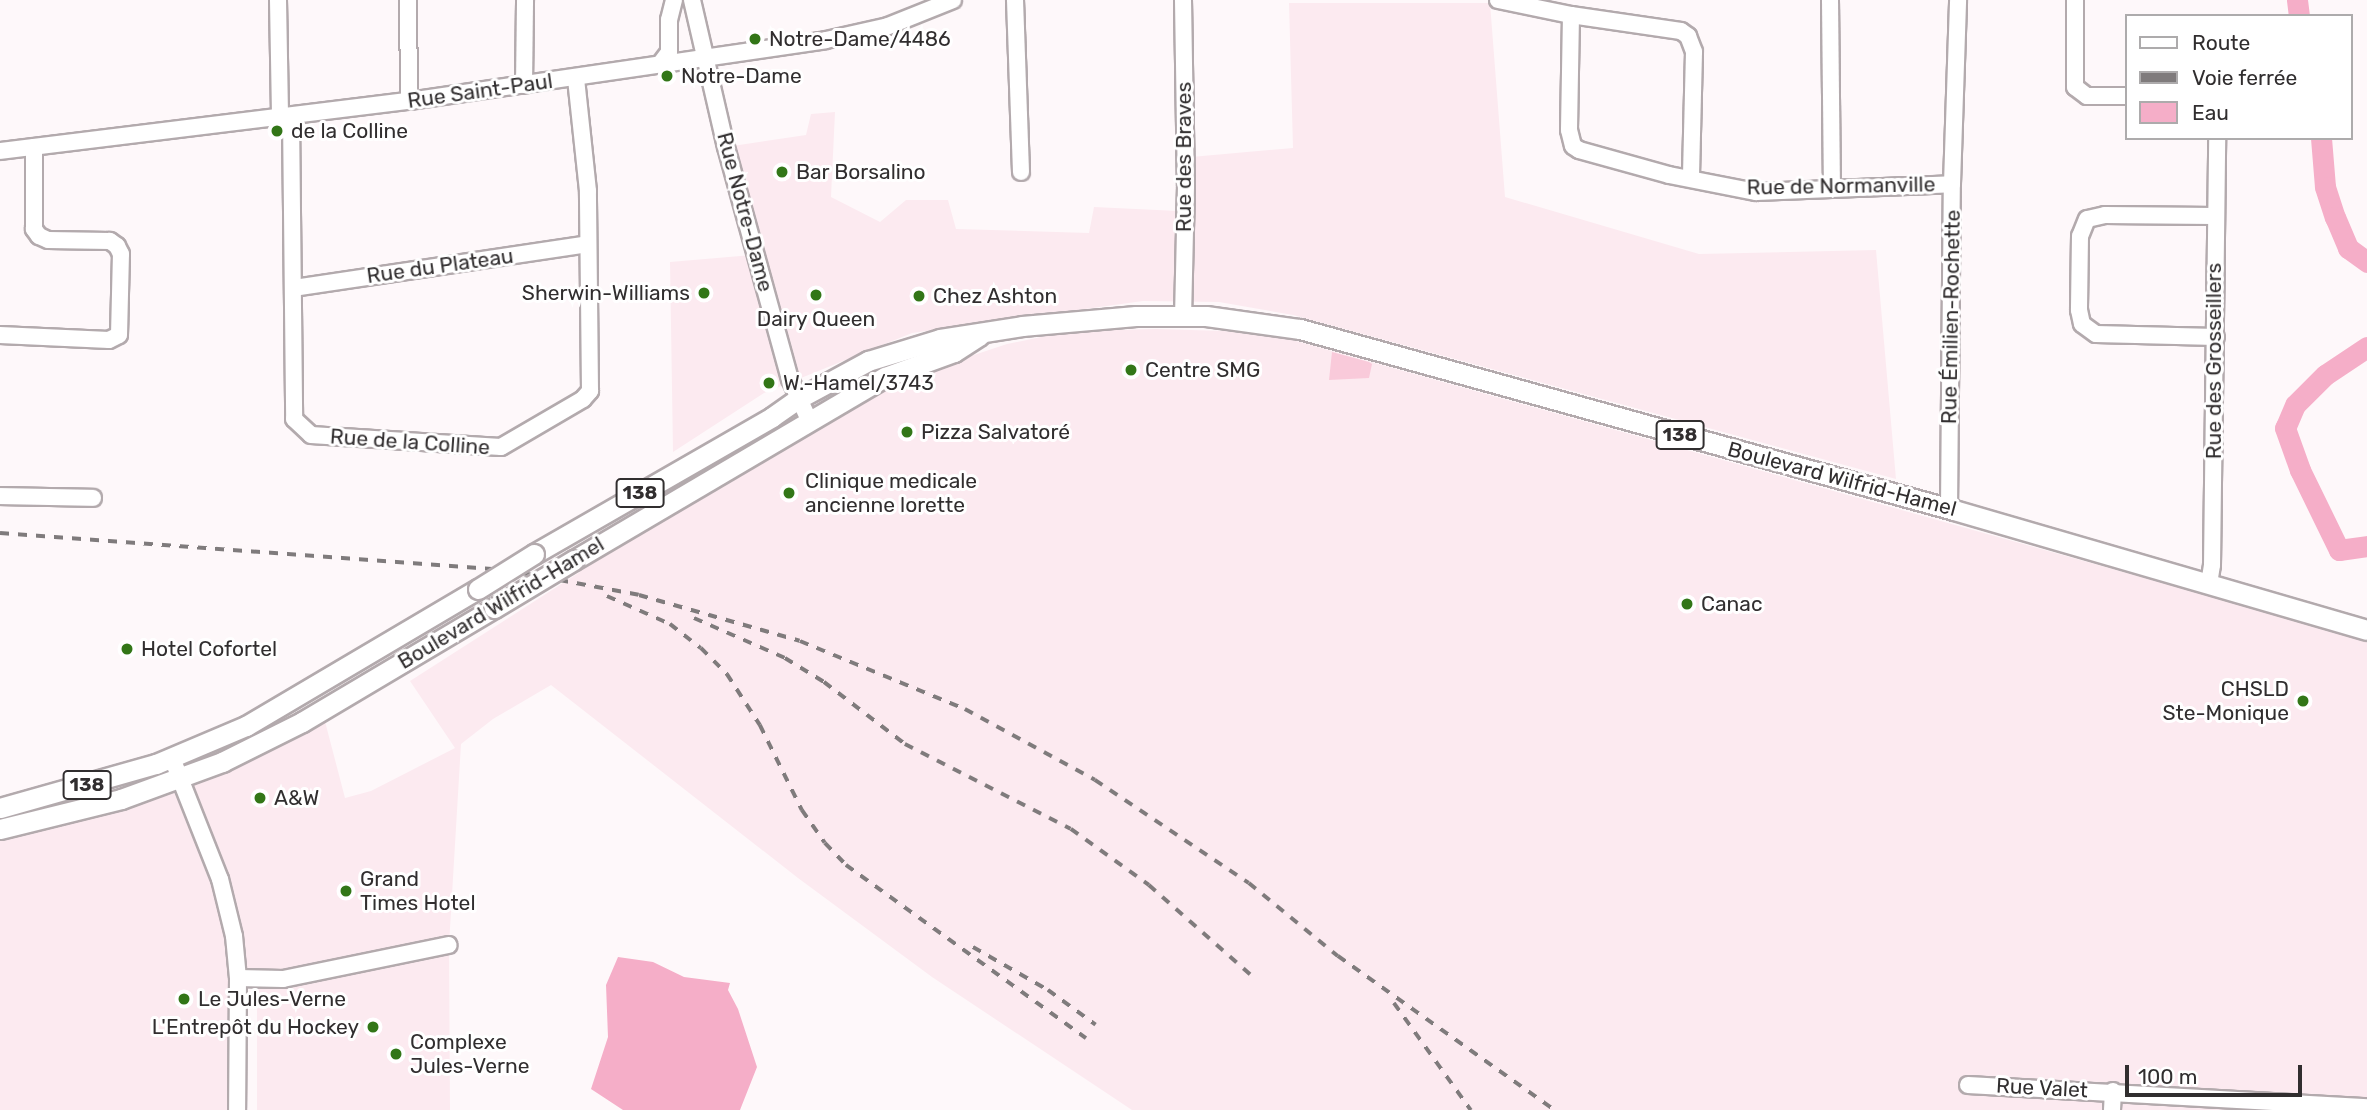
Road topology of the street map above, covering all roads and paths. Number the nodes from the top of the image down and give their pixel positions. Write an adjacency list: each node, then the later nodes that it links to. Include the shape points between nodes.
1 (278, 0): 20 (street, Rue de la Colline)
2 (408, 0): 19 (street)
3 (525, 0): 17 (street)
4 (674, 0): 15 (street, via 669,52)
5 (692, 0): 14 (street, Rue Notre-Dame)
6 (953, 0): 14 (street, Rue Saint-Paul, via 888,26)
7 (1015, 0): 24 (street)
8 (1183, 0): 31 (street, Rue des Braves)
9 (1498, 0): 13 (street)
10 (1830, 0): 27 (street)
11 (1958, 0): 26 (street, Rue Émilien-Rochette)
12 (2075, 0): 18 (street, via 2075,87 2087,96)
13 (1571, 15): 25 (street, Rue de Normanville, via 1569,130 1573,146); 25 (street, via 1681,31 1693,42)
14 (706, 57): 15 (street, Rue Saint-Paul); 35 (street, Rue Notre-Dame, via 726,147)
15 (660, 64): 16 (street, Rue Saint-Paul)
16 (576, 78): 17 (street, Rue Saint-Paul); 29 (street, Rue de la Colline, via 588,191)
17 (524, 85): 19 (street, Rue Saint-Paul)
18 (2126, 96)
19 (409, 101): 20 (street, Rue Saint-Paul)
20 (285, 116): 22 (street, Rue Saint-Paul); 30 (street, Rue de la Colline)
21 (2217, 140): 28 (street, Rue des Grosseillers)
22 (34, 147): 23 (street, Rue Saint-Paul); 33 (street, via 34,229 39,236 110,241 121,254 119,335 109,340)
23 (0, 151)
24 (1021, 172)
25 (1690, 178): 27 (street, Rue de Normanville, via 1756,192)
26 (1952, 184): 27 (street, Rue de Normanville); 39 (street, Rue Émilien-Rochette)
27 (1832, 188)
28 (2214, 216): 34 (street, Rue des Grosseillers); 34 (street, via 2105,215 2087,219 2080,236 2079,310 2082,324 2096,334)
29 (587, 244): 30 (street, Rue du Plateau); 30 (street, Rue de la Colline, via 590,391 501,447 304,432 294,419)
30 (293, 288)
31 (1183, 315): 32 (main road, Boulevard Wilfrid-Hamel / 138, via 1056,322); 39 (main road, Boulevard Wilfrid-Hamel / 138, via 1300,329)
32 (983, 334): 35 (main road, Boulevard Wilfrid-Hamel / 138, via 940,339 868,361); 36 (main road, Boulevard Wilfrid-Hamel, via 954,352 885,377)
33 (0, 335)
34 (2216, 337): 40 (street, Rue des Grosseillers)
35 (798, 399): 36 (street, Rue Notre-Dame); 42 (main road, Boulevard Wilfrid-Hamel / 138, bridge, via 265,716)
36 (809, 420): 43 (main road, Boulevard Wilfrid-Hamel, bridge, via 302,722)
37 (0, 496): 38 (street)
38 (93, 498)
39 (1949, 509): 40 (main road, Boulevard Wilfrid-Hamel / 138)
40 (2209, 584): 41 (main road, Boulevard Wilfrid-Hamel / 138)
41 (2367, 631)
42 (172, 758): 43 (street); 44 (main road, Boulevard Wilfrid-Hamel / 138)
43 (180, 778): 45 (main road, Boulevard Wilfrid-Hamel / 138, via 102,804); 47 (street, via 224,892)
44 (0, 808)
45 (0, 829)
46 (449, 945): 47 (street, via 283,979)
47 (238, 978): 51 (street)
48 (1968, 1085): 49 (street, Rue Valet)
49 (2113, 1091): 50 (street, Rue Valet); 52 (street)
50 (2367, 1107)
51 (237, 1110)
52 (2112, 1110)

